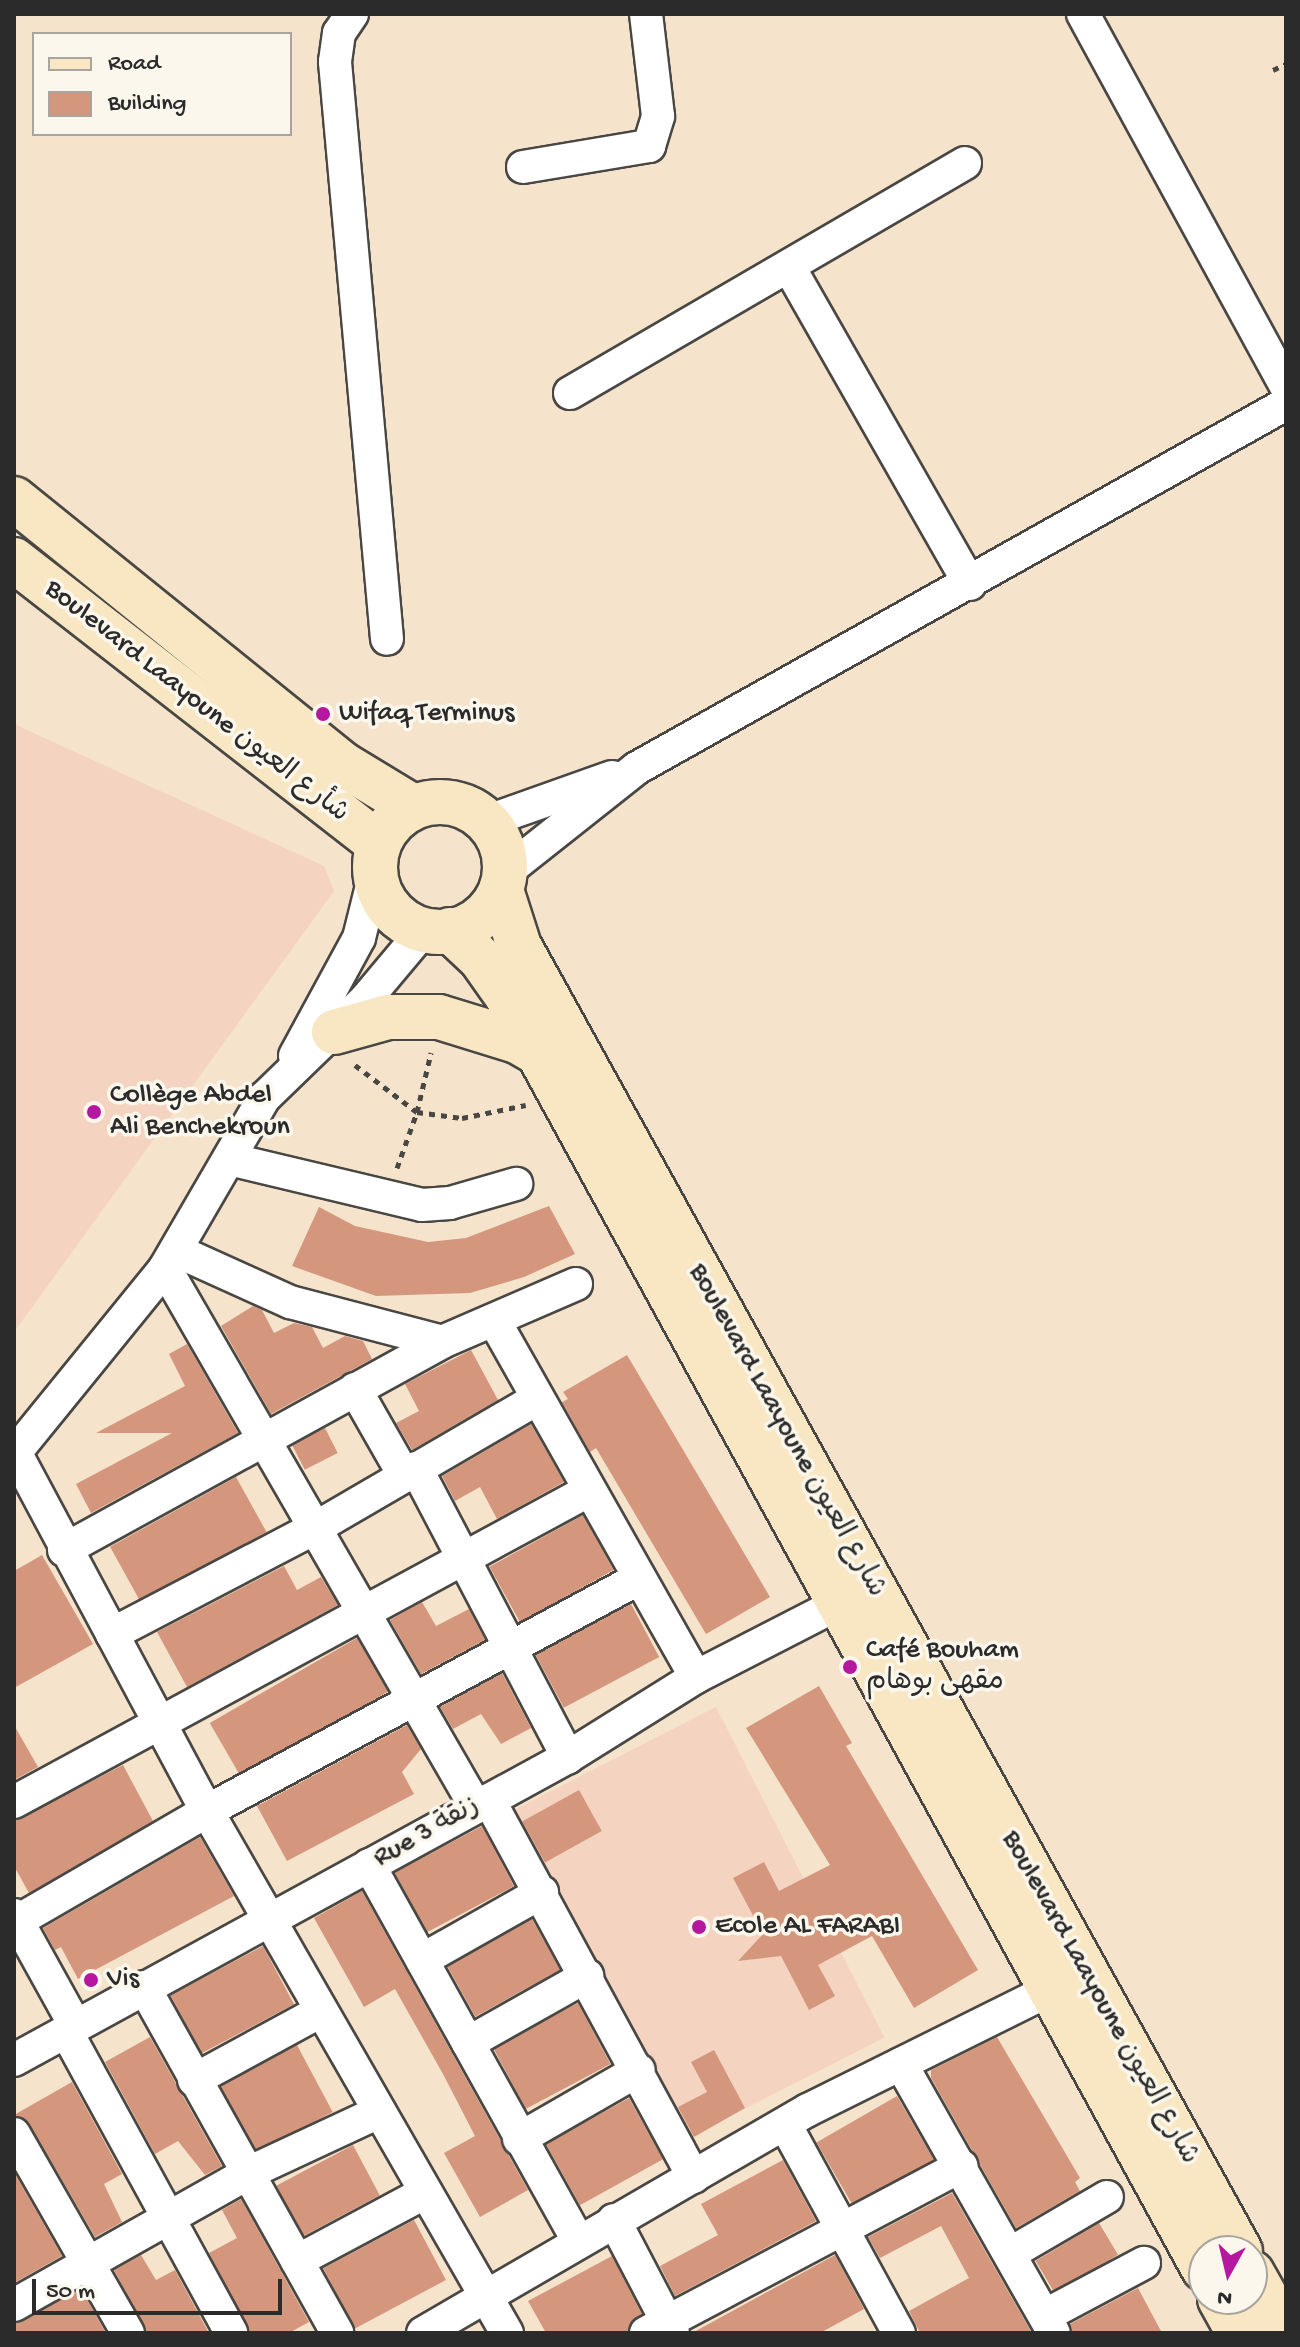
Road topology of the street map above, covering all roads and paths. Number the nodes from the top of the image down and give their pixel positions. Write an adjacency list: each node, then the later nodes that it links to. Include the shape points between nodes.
1 (352, 14): 15 (street, via 339,33 335,62)
2 (646, 14): 7 (street, via 658,116 649,146)
3 (1083, 14): 9 (street)
4 (1286, 64): 5 (path)
5 (1273, 70)
6 (965, 163): 8 (street)
7 (523, 167)
8 (789, 267): 10 (street); 14 (street)
9 (1286, 387)
10 (570, 393)
11 (1286, 404): 14 (street)
12 (14, 499): 17 (street, Boulevard Laayoune شأرع العيون, via 344,765)
13 (14, 560): 19 (street, Boulevard Laayoune شأرع العيون)
14 (970, 584): 16 (street)
15 (387, 639)
16 (637, 768): 18 (street); 20 (street)
17 (413, 807): 18 (street, via 445,801); 19 (street, via 393,821)
18 (488, 821): 20 (street, via 502,844)
19 (376, 860): 21 (street, via 383,901 401,920); 25 (street, via 359,938)
20 (504, 880): 21 (street, via 480,918); 84 (street, Boulevard Laayoune شارع العيون, via 519,946)
21 (437, 930): 23 (street); 24 (street, Boulevard Laayoune شارع العيون, via 495,976)
22 (439, 1017): 23 (street, via 388,1017); 24 (street, via 517,1041); 27 (path)
23 (328, 1037): 25 (street); 27 (path)
24 (538, 1053): 26 (street, Boulevard Laayoune شارع العيون)
25 (285, 1073): 28 (street)
26 (561, 1096): 27 (path, via 462,1118); 45 (street, Boulevard Laayoune شارع العيون)
27 (417, 1112): 30 (path)
28 (229, 1159): 30 (street); 31 (street)
29 (516, 1184): 30 (street, via 450,1203)
30 (386, 1199)
31 (171, 1260): 34 (street, via 341,1319); 37 (street); 38 (street)
32 (576, 1284): 33 (street)
33 (495, 1322): 34 (street); 36 (street)
34 (442, 1342): 35 (street)
35 (355, 1389): 37 (street); 39 (street)
36 (535, 1400): 39 (street); 40 (street)
37 (263, 1437): 41 (street); 42 (street)
38 (14, 1453): 42 (street)
39 (410, 1471): 41 (street); 43 (street)
40 (588, 1491): 43 (street); 44 (street)
41 (317, 1527): 46 (street); 47 (street)
42 (64, 1550): 47 (street)
43 (464, 1560): 46 (street); 48 (street)
44 (639, 1578): 48 (street); 49 (street)
45 (838, 1604): 49 (street, Rue 3 زنقة); 63 (street, Boulevard Laayoune شارع العيون)
46 (363, 1612): 50 (street); 51 (street)
47 (112, 1634): 51 (street)
48 (507, 1648): 50 (street); 52 (street)
49 (696, 1677): 52 (street, Rue 3 زنقة)
50 (414, 1701): 54 (street); 55 (street)
51 (159, 1720): 53 (street); 55 (street)
52 (568, 1757): 54 (street, Rue 3 زنقة)
53 (14, 1802)
54 (482, 1803): 56 (street, Rue 3 زنقة); 57 (street)
55 (207, 1811): 58 (street); 59 (street)
56 (369, 1865): 58 (street, Rue 3 زنقة); 60 (street)
57 (542, 1892): 60 (street); 61 (street)
58 (268, 1918): 62 (street, Rue 3 زنقة); 64 (street)
59 (15, 1919): 65 (street)
60 (422, 1960): 66 (street)
61 (587, 1976): 66 (street); 69 (street)
62 (144, 1987): 65 (street, Rue 3 زنقة); 70 (street)
63 (1052, 1989): 68 (street); 85 (street, Boulevard Laayoune شارع العيون)
64 (321, 2011): 70 (street); 71 (street)
65 (70, 2028): 67 (street, Rue 3 زنقة); 81 (street)
66 (468, 2043): 74 (street)
67 (14, 2060)
68 (901, 2064): 72 (street); 75 (street)
69 (639, 2070): 74 (street); 78 (street)
70 (194, 2080): 76 (street)
71 (379, 2112): 76 (street); 79 (street)
72 (786, 2126): 78 (street); 83 (street)
73 (14, 2134): 77 (street)
74 (519, 2139): 86 (street)
75 (962, 2166): 83 (street); 87 (street)
76 (248, 2173): 81 (street); 88 (street)
77 (23, 2176): 90 (street)
78 (694, 2177): 82 (street)
79 (426, 2192): 88 (street); 91 (street)
80 (1107, 2197): 87 (street)
81 (171, 2219): 90 (street); 99 (street)
82 (614, 2220): 86 (street); 96 (street)
83 (843, 2230): 96 (street); 97 (street)
84 (1231, 2235)
85 (1188, 2240)
86 (578, 2241): 91 (street)
87 (1011, 2253): 95 (street)
88 (297, 2261): 100 (street)
89 (1144, 2263): 95 (street)
90 (89, 2266): 93 (street); 98 (street)
91 (487, 2296): 101 (street); 102 (street)
92 (1268, 2301): 104 (street)
93 (14, 2305)
94 (1229, 2315): 103 (street)
95 (1050, 2324)
96 (662, 2329)
97 (891, 2330)
98 (128, 2333)
99 (231, 2333)
100 (337, 2333)
101 (423, 2333)
102 (507, 2333)
103 (1239, 2333)
104 (1286, 2333)

